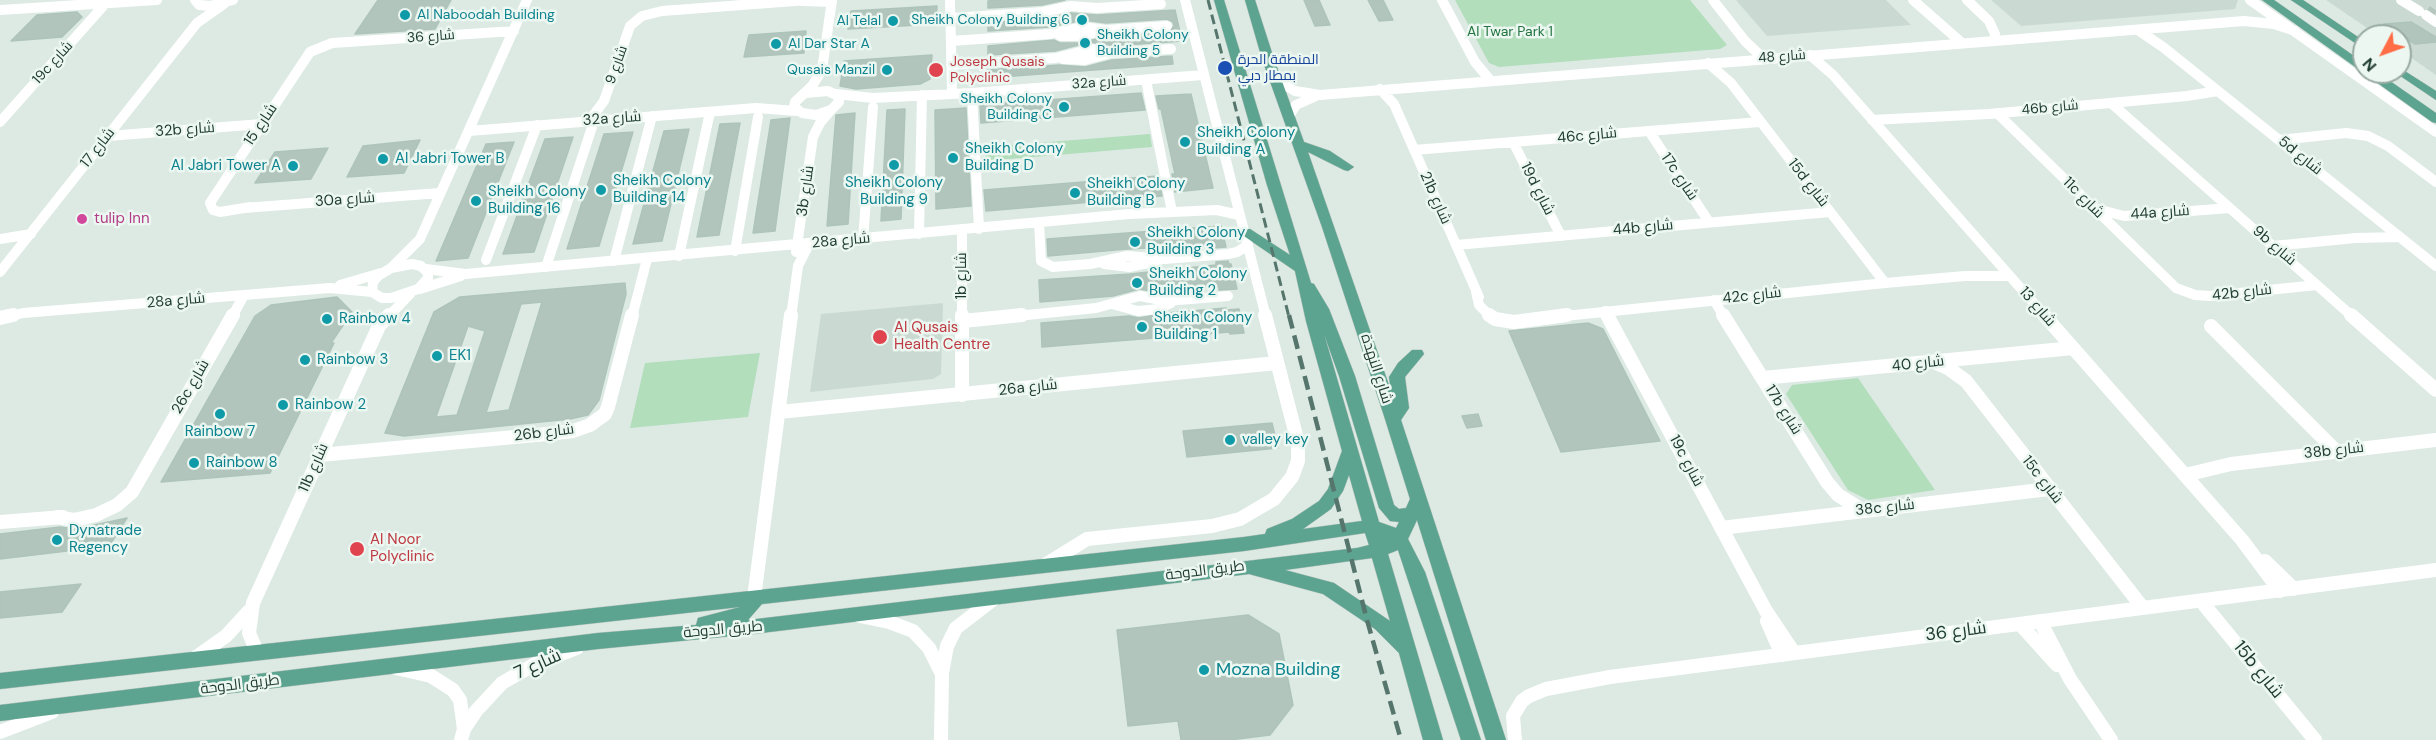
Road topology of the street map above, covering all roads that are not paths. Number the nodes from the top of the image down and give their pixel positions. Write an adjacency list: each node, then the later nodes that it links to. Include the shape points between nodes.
1 (157, 0): 19 (street)
2 (183, 0): 18 (street)
3 (950, 0): 24 (street)
4 (1185, 0): 48 (street)
5 (1219, 0): 137 (main road)
6 (1442, 0): 43 (street)
7 (1713, 0): 34 (street)
8 (1913, 0): 36 (street)
9 (1966, 0): 32 (street, via 1987,18)
10 (2250, 0): 20 (street)
11 (2296, 0): 31 (main road)
12 (2406, 0): 23 (street)
13 (231, 1): 18 (street); 26 (street, شارع 17)
14 (528, 1): 29 (street)
15 (805, 1): 16 (street, شارع 9); 68 (street, شارع 9, via 670,10 642,19 629,30)
16 (832, 1): 47 (street)
17 (1249, 1): 52 (main road, شارع النهدة)
18 (196, 2): 26 (street)
19 (106, 3): 22 (street); 79 (street, 19c شارع)
20 (2264, 3): 25 (street, via 2260,15); 30 (street); 42 (main road)
21 (1161, 4): 24 (street)
22 (0, 10)
23 (2430, 15)
24 (951, 18): 33 (street)
25 (2244, 21): 28 (street, شارع 48); 30 (street, شارع 48, via 2274,24)
26 (197, 22): 89 (street, شارع 17)
27 (1167, 26): 33 (street, via 1079,36 1050,34)
28 (2142, 30): 32 (street, شارع 48); 62 (street, 5d شارع)
29 (514, 31): 35 (street, شارع 36); 86 (street)
30 (2295, 32): 88 (street)
31 (2352, 38)
32 (1994, 40): 36 (street, شارع 48)
33 (951, 41): 46 (street)
34 (1745, 41): 40 (street); 41 (street)
35 (347, 43): 84 (street, شارع 15, via 319,49 305,58)
36 (1958, 43): 38 (street, شارع 48)
37 (1171, 49): 46 (street, via 1112,52 1085,60 1056,58)
38 (1821, 54): 39 (street, شارع 48); 49 (street, شارع 13)
39 (1810, 55): 41 (street, شارع 48); 49 (street, شارع 13)
40 (1754, 59): 41 (street, شارع 48); 44 (street, شارع 48)
41 (1764, 59)
42 (2352, 60)
43 (1475, 62): 53 (street); 54 (street)
44 (1719, 62): 45 (street, شارع 48); 55 (street, 15d شارع)
45 (1708, 63): 53 (street, شارع 48); 55 (street, 15d شارع)
46 (951, 65): 60 (street)
47 (822, 70): 59 (street); 63 (street)
48 (1203, 75): 51 (street, 32a شارع); 98 (street)
49 (1833, 75): 83 (street, شارع 13)
50 (2412, 79): 66 (main road)
51 (1146, 80): 61 (street, 32a شارع); 103 (street)
52 (1276, 80): 65 (street, شارع 48, via 1295,91); 78 (main road, شارع النهدة)
53 (1490, 80): 54 (street, شارع 48)
54 (1478, 81): 57 (street, شارع 48)
55 (1731, 83): 82 (street, 15d شارع)
56 (2386, 84): 80 (main road)
57 (1398, 88): 58 (street, شارع 48); 70 (street)
58 (1380, 89): 65 (street, شارع 48); 70 (street, 21b شارع)
59 (835, 93): 63 (street, 32a شارع, via 821,90); 67 (street, 32a شارع); 72 (street, via 839,99)
60 (952, 93): 61 (street, 32a شارع); 64 (street, 32a شارع)
61 (972, 93): 108 (street)
62 (2222, 94): 69 (street, 46b شارع); 91 (street, 5d شارع)
63 (802, 95): 74 (street, via 794,107); 75 (street, 32a شارع)
64 (922, 95): 67 (street, 32a شارع); 112 (street)
65 (1320, 95): 78 (street, شارع 48, via 1296,105)
66 (2436, 96)
67 (886, 98): 72 (street, 32a شارع)
68 (604, 101): 81 (street, شارع 9); 81 (street, شارع 9)
69 (2111, 103): 76 (street, 46b شارع); 101 (street, 9b شارع)
70 (1394, 104): 94 (street, 21b شارع)
71 (873, 107): 119 (street)
72 (832, 109): 74 (street, 32a شارع, via 816,115); 90 (street, 3b شارع)
73 (710, 112): 75 (street, 32a شارع); 77 (street, 32a شارع); 126 (street)
74 (800, 112): 75 (street, 32a شارع); 90 (street)
75 (757, 113): 125 (street)
76 (1997, 113): 83 (street, 46b شارع); 99 (street, 11c شارع)
77 (652, 116): 81 (street, 32a شارع); 129 (street)
78 (1289, 116): 93 (main road, شارع النهدة)
79 (2, 117)
80 (2436, 119)
81 (596, 121): 85 (street, 32a شارع); 132 (street)
82 (1760, 122): 87 (street, 46c شارع); 104 (street, 15d شارع)
83 (1875, 123): 134 (street, شارع 13)
84 (262, 124): 89 (street, 32b شارع); 100 (street, شارع 15, via 210,203 213,210)
85 (537, 125): 86 (street, 32a شارع); 128 (street)
86 (469, 131): 97 (street)
87 (1649, 131): 92 (street, 46c شارع); 107 (street, 17c شارع)
88 (2436, 132)
89 (108, 136): 111 (street, شارع 17)
90 (813, 137): 121 (street, 3b شارع)
91 (2279, 140): 96 (street, via 2346,133 2368,136); 109 (street, 5d شارع)
92 (1513, 142): 94 (street, 46c شارع); 113 (street, 19d شارع)
93 (1299, 144): 95 (main road); 163 (main road, شارع النهدة)
94 (1414, 150): 122 (street, 21b شارع)
95 (1348, 167)
96 (2436, 182)
97 (440, 193): 100 (street, 30a شارع); 118 (street)
98 (1236, 201): 102 (street, 28a شارع); 105 (street)
99 (2091, 206): 101 (street, 44a شارع, via 2124,216); 139 (street, 11c شارع)
100 (250, 207)
101 (2230, 208): 124 (street, 9b شارع)
102 (1217, 210): 103 (street, 28a شارع); 105 (street, 28a شارع)
103 (1172, 212): 106 (street, 28a شارع)
104 (1830, 212): 107 (street, 44b شارع); 138 (street, 15d شارع)
105 (1239, 215): 115 (street)
106 (1039, 222): 108 (street, 28a شارع); 115 (street, via 1040,258 1053,267 1101,263 1138,266 1165,259 1231,254)
107 (1709, 222): 113 (street, 44b شارع)
108 (979, 229): 110 (street, 28a شارع)
109 (2390, 229): 114 (street, 5d شارع); 116 (street)
110 (962, 230): 112 (street, 28a شارع); 152 (street, 1b شارع)
111 (32, 234): 117 (street); 123 (street, شارع 17)
112 (919, 234): 119 (street, 28a شارع)
113 (1561, 236): 122 (street, 44b شارع)
114 (2400, 237): 116 (street); 130 (street, 5d شارع)
115 (1246, 238): 137 (main road); 158 (street)
116 (2356, 238): 124 (street)
117 (0, 239)
118 (420, 239): 131 (street); 133 (street)
119 (863, 240): 121 (street, 28a شارع)
120 (0, 245): 123 (street)
121 (803, 245): 125 (street, 28a شارع); 162 (street, 3b شارع, via 796,258)
122 (1456, 245): 151 (street, 21b شارع, via 1481,309 1496,319 1514,322)
123 (22, 246): 135 (street, شارع 17)
124 (2273, 246): 140 (street, 9b شارع)
125 (735, 251): 126 (street, 28a شارع)
126 (679, 256): 127 (street, 28a شارع)
127 (647, 259): 129 (street, 28a شارع); 167 (street, 26b شارع, via 608,407 590,425 540,434)
128 (486, 260)
129 (614, 261): 132 (street, 28a شارع)
130 (2436, 266)
131 (423, 267): 133 (street, 28a شارع, via 401,265); 136 (street, 28a شارع); 142 (street, via 428,278)
132 (546, 267): 136 (street, 28a شارع)
133 (388, 270): 141 (street, 28a شارع); 143 (street, via 373,282)
134 (2006, 272): 138 (street, 42c شارع); 155 (street, شارع 13)
135 (0, 273)
136 (465, 274): 142 (street, 28a شارع)
137 (1303, 274): 165 (main road); 170 (main road, via 1317,298 1347,376 1387,508 1396,516)
138 (1886, 283): 146 (street, 42c شارع)
139 (2169, 284): 140 (street, 42b شارع, via 2203,296)
140 (2317, 285): 160 (street, 9b شارع)
141 (330, 288): 143 (street, 28a شارع); 144 (street, 28a شارع)
142 (414, 292): 143 (street, 28a شارع, via 391,298); 153 (street, 11b شارع)
143 (374, 294): 153 (street)
144 (244, 295): 149 (street, 28a شارع); 172 (street, 26c شارع, via 127,497 107,511 84,519)
145 (1228, 296): 152 (street, via 1174,301 1158,309 1138,311 1112,304)
146 (1714, 300): 147 (street, 42c شارع); 159 (street, 17b شارع)
147 (1605, 311): 151 (street, 42c شارع); 174 (street, 19c شارع)
148 (0, 312): 149 (street, 28a شارع)
149 (23, 314): 150 (street, 28a شارع)
150 (0, 318)
151 (1538, 318)
152 (963, 321): 161 (street, 1b شارع)
153 (379, 326): 167 (street, 11b شارع)
154 (2211, 326): 166 (street)
155 (2073, 348): 157 (street, شارع 40); 168 (street, شارع 13)
156 (1417, 354): 163 (main road, via 1397,377 1401,408)
157 (1934, 362): 159 (street, شارع 40); 169 (street, 15c شارع, via 1966,381)
158 (1277, 363): 161 (street, 26a شارع); 178 (street, via 1299,452 1292,477 1274,499 1226,523 1087,539)
159 (1763, 378): 171 (street, 17b شارع, via 1827,482 1838,495)
160 (2436, 390)
161 (963, 395): 162 (street, 26a شارع)
162 (779, 412): 183 (street, 3b شارع)
163 (1393, 419): 170 (main road, شارع النهدة)
164 (2436, 440): 166 (street, 38b شارع)
165 (1350, 451): 173 (main road); 176 (main road, via 1346,469 1325,506 1298,524)
166 (2336, 451): 168 (street, 38b شارع)
167 (320, 455): 186 (street, 11b شارع)
168 (2180, 470): 181 (street, شارع 13)
169 (2049, 489): 171 (street, 38c شارع); 185 (street, 15c شارع)
170 (1415, 507): 175 (main road); 206 (main road, شارع النهدة)
171 (1862, 510): 174 (street, 38c شارع)
172 (0, 522)
173 (1370, 525): 175 (main road, via 1387,530); 176 (main road, طريق الدوحة); 177 (main road)
174 (1721, 528): 193 (street, 19c شارع, via 1766,611 1769,626)
175 (1399, 540): 177 (main road, طريق الدوحة); 205 (main road, via 1416,572)
176 (1244, 544): 178 (main road, طريق الدوحة)
177 (1378, 551): 179 (main road, طريق الدوحة); 191 (main road)
178 (1045, 565): 183 (main road, طريق الدوحة)
179 (1242, 567): 182 (main road, طريق الدوحة); 191 (main road, via 1328,588 1381,624)
180 (2436, 570): 181 (street, شارع 36)
181 (2287, 590): 184 (street, شارع 36)
182 (997, 596): 187 (main road, طريق الدوحة); 196 (street, via 956,628 946,646)
183 (754, 598): 190 (main road, via 749,609 737,617); 192 (main road, طريق الدوحة)
184 (2200, 601): 185 (street, شارع 36); 209 (street, 15b شارع)
185 (2143, 608): 188 (street, شارع 36)
186 (250, 610): 192 (street, 11b شارع, via 249,633); 194 (street, 11b شارع, via 226,636)
187 (853, 615): 190 (main road, طريق الدوحة); 196 (street, via 889,622 913,632 929,648)
188 (2040, 621): 189 (street, شارع 36); 197 (street)
189 (2020, 624): 193 (street, شارع 36); 197 (street)
190 (598, 641): 195 (main road, طريق الدوحة); 202 (street, شارع 7, via 518,672 487,696)
191 (1407, 649): 204 (main road)
192 (256, 652): 194 (main road, طريق الدوحة)
193 (1788, 654): 207 (street, شارع 36, via 1546,689 1522,701 1513,716)
194 (192, 660): 198 (main road, طريق الدوحة)
195 (393, 667): 199 (main road, طريق الدوحة); 202 (street, شارع 7, via 431,676 453,690 463,713)
196 (942, 673): 203 (street)
197 (2070, 679): 208 (street)
198 (0, 681)
199 (69, 705): 200 (main road, طريق الدوحة); 201 (street)
200 (0, 713)
201 (0, 732)
202 (462, 735)
203 (941, 740)
204 (1433, 740)
205 (1471, 740)
206 (1496, 740)
207 (1515, 740)
208 (2111, 740)
209 (2315, 740)

